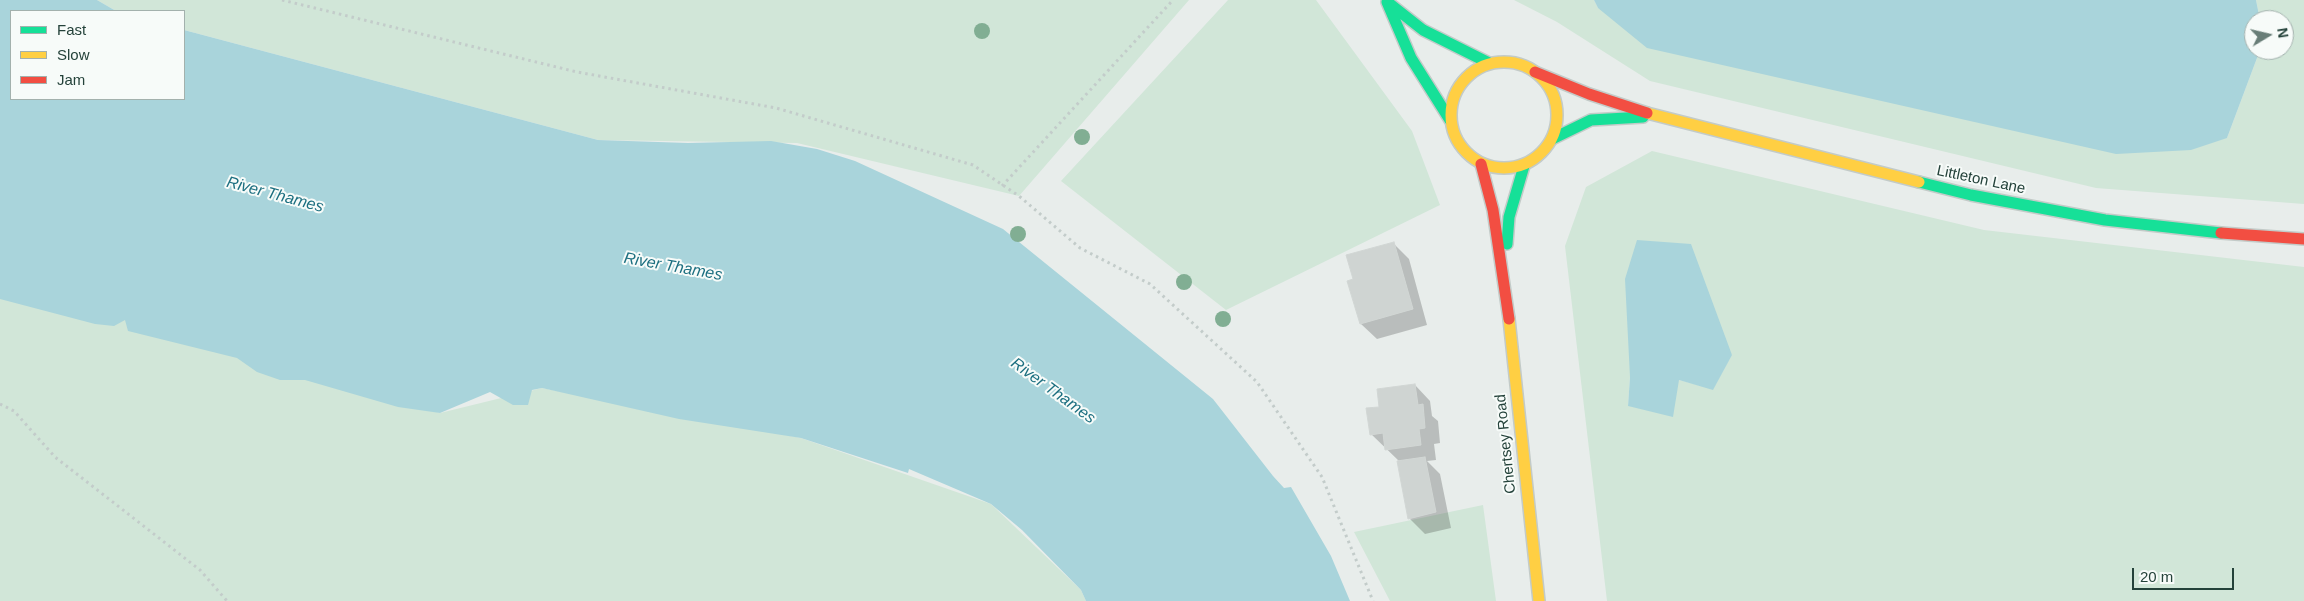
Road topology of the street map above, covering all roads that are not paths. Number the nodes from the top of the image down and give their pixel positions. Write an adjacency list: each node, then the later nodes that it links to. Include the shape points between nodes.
1 (1386, 1): 2 (main road, via 1423,30); 5 (main road, via 1412,58)
2 (1489, 63): 3 (main road, via 1508,62 1526,66); 5 (main road, via 1465,78 1454,94)
3 (1535, 72): 4 (main road); 6 (main road, via 1548,85 1556,102 1558,121)
4 (1657, 116): 6 (main road, via 1591,120); 9 (main road, Littleton Lane, via 1971,195 2106,220)
5 (1450, 120): 7 (main road, via 1455,138 1465,153)
6 (1552, 139): 8 (main road, via 1540,156)
7 (1480, 164): 8 (main road, via 1509,169); 10 (main road, Chertsey Road, via 1493,210)
8 (1524, 166): 10 (main road, Chertsey Road, via 1509,217)
9 (2304, 239)
10 (1504, 283): 11 (main road, Chertsey Road)
11 (1539, 601)

